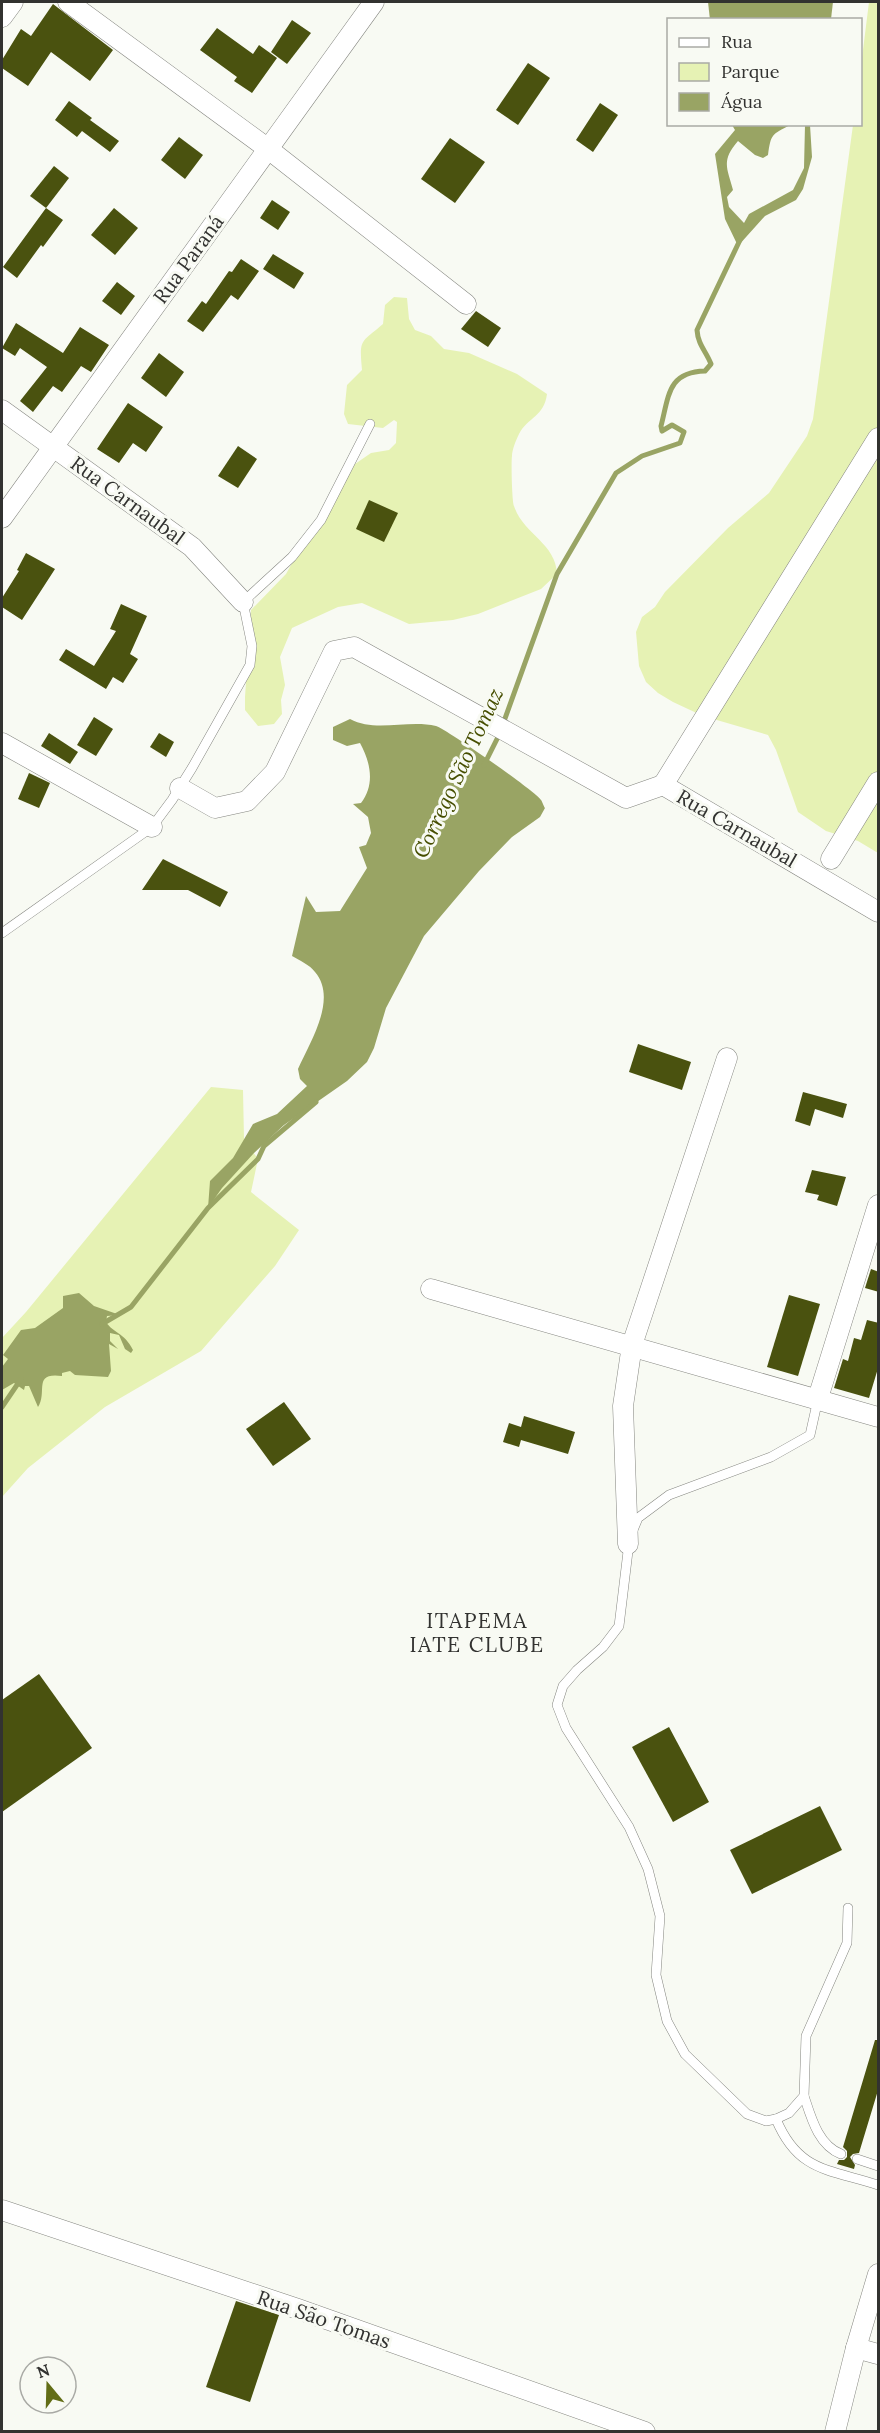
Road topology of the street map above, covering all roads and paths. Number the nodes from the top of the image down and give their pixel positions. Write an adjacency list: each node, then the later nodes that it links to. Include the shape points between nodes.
1 (13, 2): 4 (street)
2 (68, 2): 5 (street)
3 (374, 2): 5 (street, Rua Paraná)
4 (2, 17)
5 (267, 148): 6 (street); 10 (street, Rua Paraná)
6 (466, 304)
7 (2, 410): 10 (street, Rua Carnaubal)
8 (370, 424): 12 (lane, via 321,520 292,557)
9 (879, 438): 15 (street)
10 (54, 447): 11 (street, Rua Paraná); 12 (street, Rua Carnaubal, via 192,547)
11 (2, 518)
12 (243, 602): 16 (lane, via 252,646 250,665)
13 (2, 743): 17 (street)
14 (879, 782): 18 (street)
15 (663, 785): 16 (street, Rua Carnaubal, via 626,798 354,647 334,651 275,772 247,801 215,808); 19 (street, Rua Carnaubal)
16 (180, 788): 17 (lane)
17 (152, 826): 20 (lane)
18 (831, 859)
19 (879, 912)
20 (2, 933)
21 (728, 1058): 24 (street)
22 (879, 1205): 25 (street)
23 (431, 1288): 24 (street)
24 (632, 1345): 25 (street); 27 (street, via 623,1406)
25 (818, 1398): 26 (street); 27 (lane, via 810,1435 771,1457 669,1495 638,1518)
26 (879, 1417)
27 (628, 1544): 30 (lane, via 619,1626 563,1686 557,1705 566,1728 629,1827 648,1869 660,1916 656,1976 667,2021 685,2054 747,2114 766,2121)
28 (848, 1908): 29 (lane, via 847,1943 806,2036)
29 (804, 2096): 30 (lane, via 789,2113); 31 (lane, via 821,2139)
30 (776, 2119): 34 (lane, via 796,2154 815,2166)
31 (841, 2154)
32 (857, 2159): 33 (lane)
33 (879, 2166)
34 (879, 2185)
35 (2, 2210): 39 (street, Rua São Tomas, via 298,2309)
36 (879, 2274): 37 (street)
37 (856, 2348): 38 (street); 40 (street)
38 (879, 2354)
39 (645, 2432)
40 (836, 2432)

